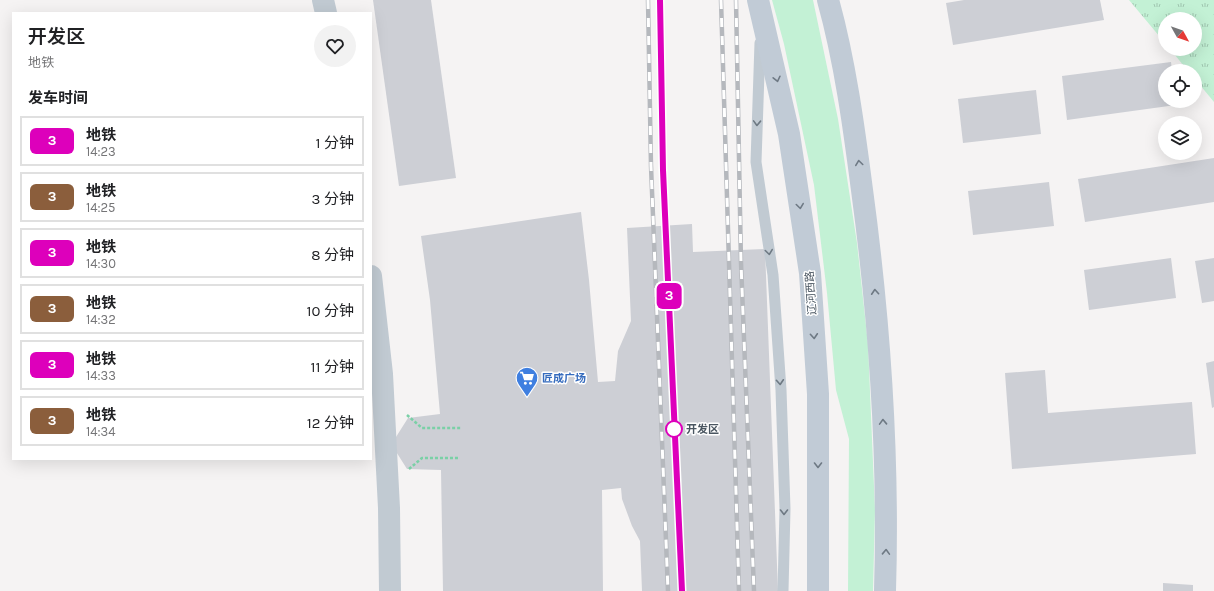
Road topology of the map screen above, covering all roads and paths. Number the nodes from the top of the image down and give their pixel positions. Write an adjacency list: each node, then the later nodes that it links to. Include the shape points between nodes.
1 (323, 0): 4 (street)
2 (828, 0): 13 (main road, one-way to 2, via 887,531 883,401 873,269 854,125)
3 (760, 7): 11 (lane, one-way to 11, via 756,162 773,275 781,390 785,509); 12 (main road, 辽河西路, one-way to 12, via 789,134 810,273 818,394)
4 (326, 12)
5 (372, 285): 10 (street, via 382,374 389,508)
6 (408, 418): 7 (path, via 422,428)
7 (461, 428)
8 (460, 458): 9 (path, via 422,458)
9 (407, 469)
10 (390, 591)
11 (783, 591)
12 (818, 591)
13 (885, 591)

